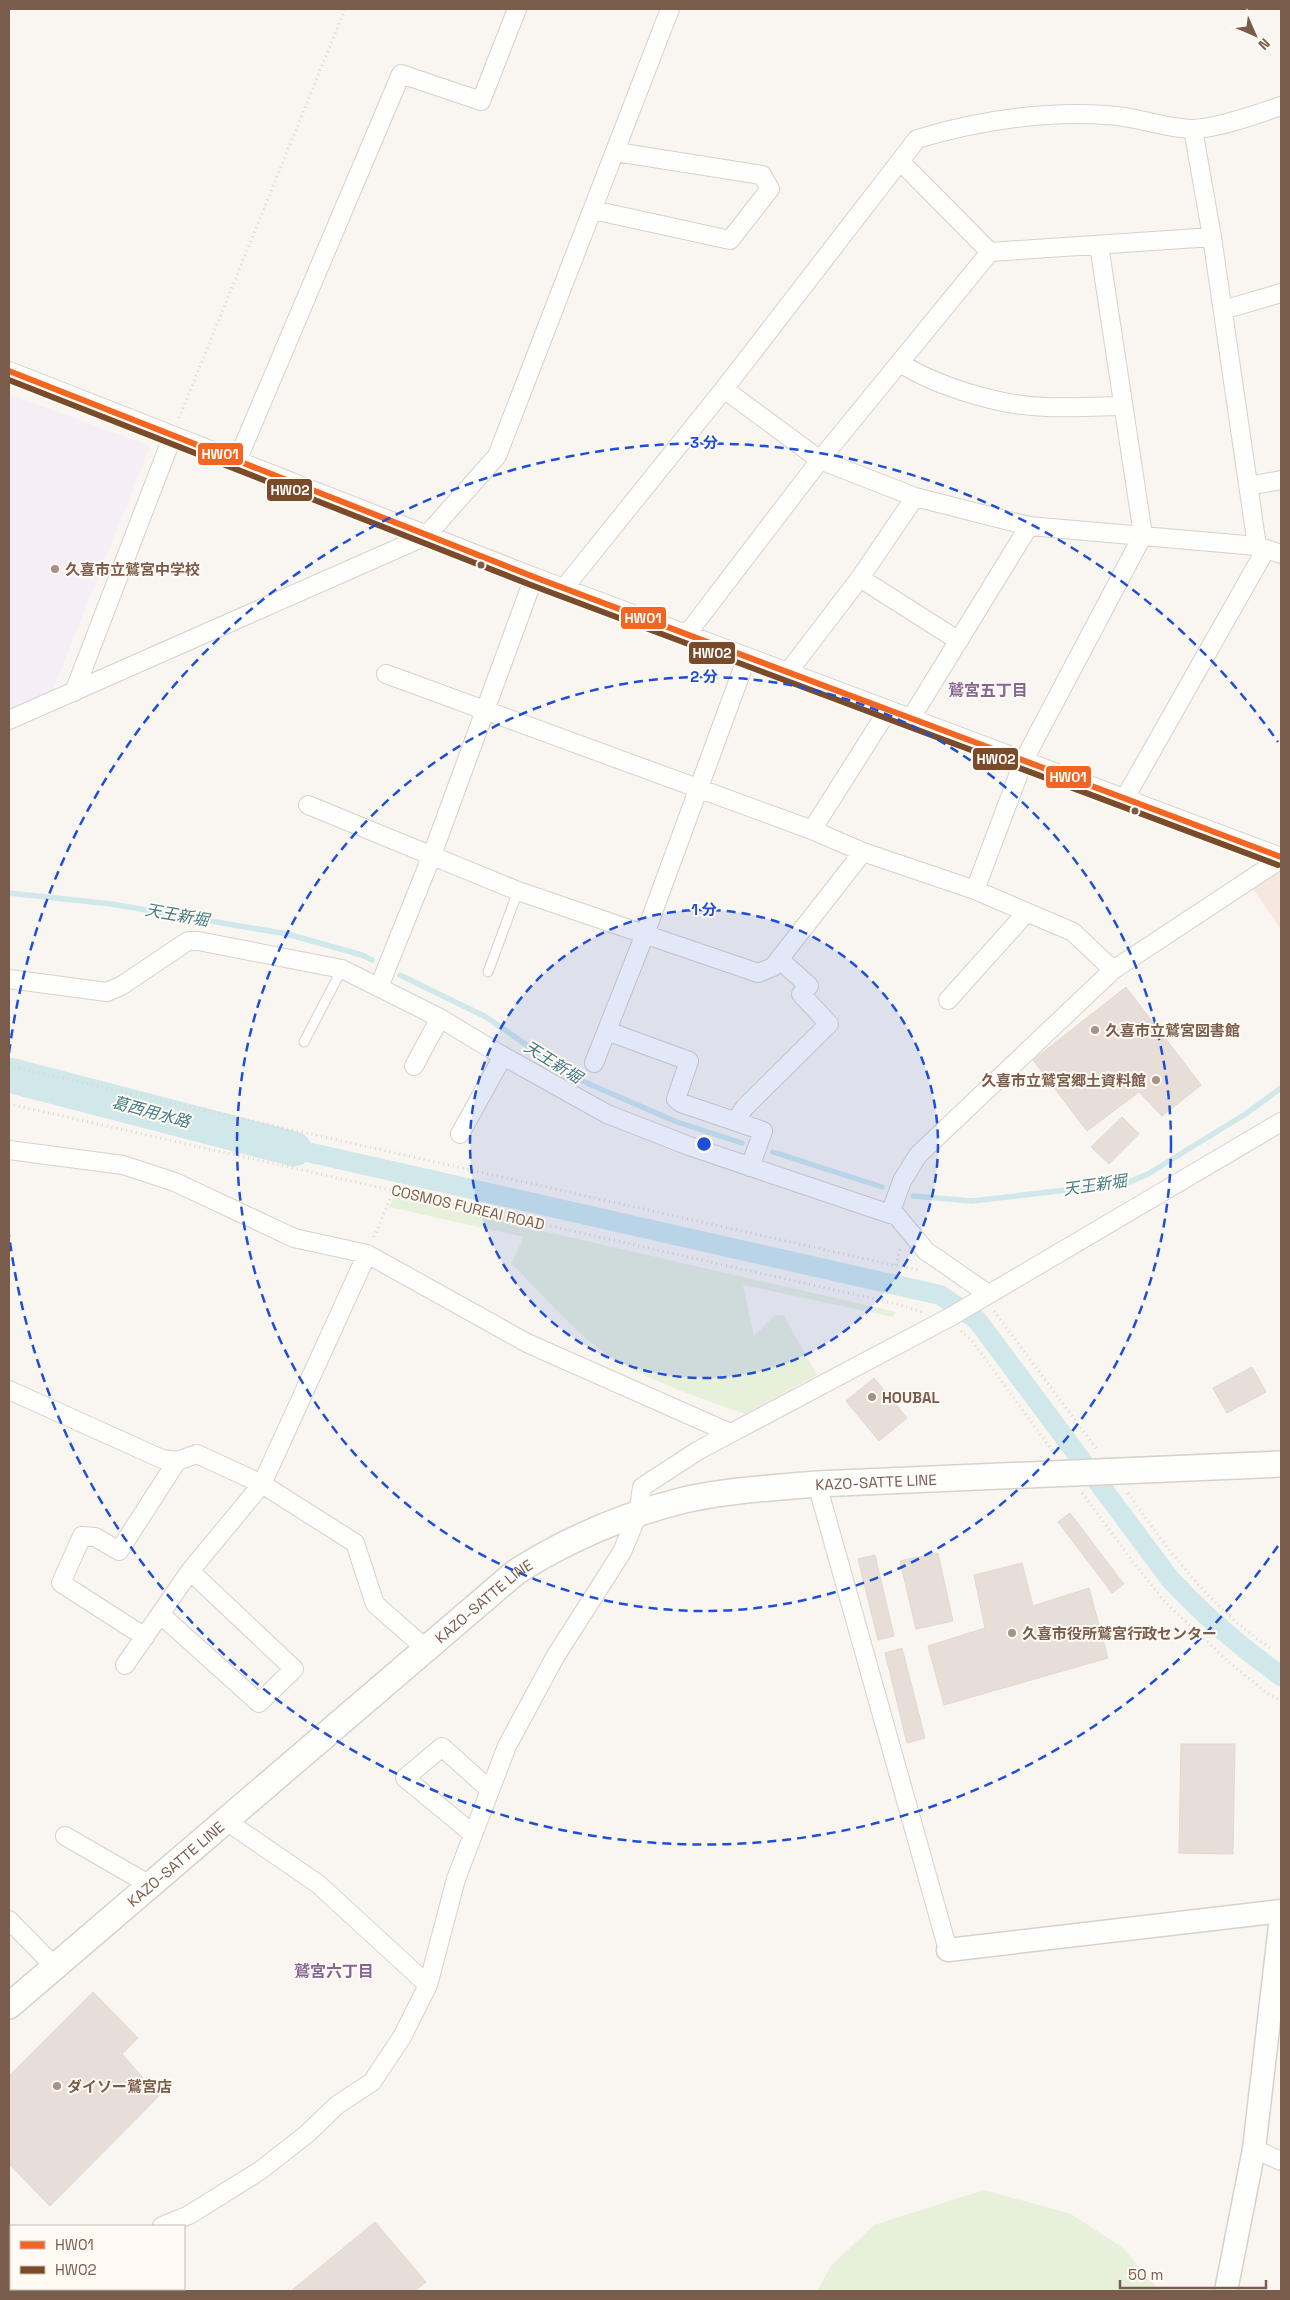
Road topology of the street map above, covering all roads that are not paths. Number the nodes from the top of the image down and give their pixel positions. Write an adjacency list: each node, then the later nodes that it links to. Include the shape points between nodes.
1 (517, 9): 19 (street, via 480,101 401,74)
2 (670, 9): 5 (street)
3 (1281, 106): 4 (street, via 1234,121)
4 (1193, 129): 6 (street, via 1107,115 1042,116 954,128 917,139); 8 (street)
5 (616, 152): 7 (street); 7 (street, via 762,175 770,189 730,240)
6 (900, 161): 10 (street); 15 (street)
7 (593, 210): 25 (street, via 497,456)
8 (1212, 237): 9 (street); 12 (street)
9 (1099, 245): 10 (street); 16 (street)
10 (990, 252): 13 (street)
11 (1281, 293): 12 (street)
12 (1223, 310): 21 (street)
13 (900, 363): 16 (street, via 920,375 980,397 1044,407); 18 (street)
14 (9, 371): 17 (street)
15 (724, 389): 18 (street); 29 (street)
16 (1123, 406): 24 (street)
17 (173, 435): 19 (street); 35 (street)
18 (820, 460): 22 (street); 30 (street)
19 (238, 461): 25 (street)
20 (1281, 480): 21 (street)
21 (1250, 486): 26 (street)
22 (915, 498): 23 (street); 28 (street)
23 (1029, 526): 24 (street); 31 (street)
24 (1143, 535): 26 (street); 40 (street)
25 (426, 536): 27 (street); 35 (street)
26 (1268, 550): 42 (street)
27 (534, 578): 29 (street); 36 (street)
28 (860, 578): 31 (street); 33 (street)
29 (564, 588): 30 (street)
30 (687, 634): 32 (street)
31 (959, 641): 38 (street)
32 (747, 657): 33 (street); 41 (street)
33 (788, 672): 37 (street)
34 (386, 674): 36 (street)
35 (74, 692): 39 (street)
36 (484, 709): 41 (street); 46 (street)
37 (888, 710): 38 (street); 44 (street)
38 (912, 718): 40 (street)
39 (9, 720)
40 (1024, 760): 42 (street); 48 (street)
41 (697, 790): 44 (street); 51 (street)
42 (1125, 798): 47 (street)
43 (308, 804): 46 (street)
44 (812, 830): 45 (street)
45 (863, 852): 48 (street); 52 (street)
46 (432, 855): 49 (street); 57 (street)
47 (1281, 858): 54 (street)
48 (975, 890): 50 (street)
49 (518, 891): 51 (street); 55 (lane)
50 (1026, 912): 54 (street, via 1073,932); 58 (street)
51 (645, 934): 52 (street, via 758,973 772,967); 60 (street)
52 (778, 959): 65 (street, via 809,986 801,994 829,1024)
53 (342, 969): 56 (street, via 188,941 107,992); 57 (street); 61 (lane)
54 (1114, 970): 70 (street, via 918,1155 902,1181)
55 (488, 972)
56 (9, 979)
57 (378, 986): 59 (street)
58 (948, 1000)
59 (440, 1018): 62 (street); 64 (street)
60 (607, 1031): 63 (street); 65 (street, via 689,1061 676,1099)
61 (304, 1042)
62 (503, 1056): 67 (street); 69 (street, via 607,1114)
63 (594, 1063)
64 (414, 1066)
65 (736, 1120): 69 (street, via 764,1131)
66 (1281, 1122): 72 (street)
67 (460, 1134)
68 (9, 1150): 71 (street, via 123,1164 175,1182 294,1238)
69 (750, 1167): 70 (street)
70 (890, 1214): 72 (street, via 896,1215 926,1251)
71 (367, 1254): 74 (street, via 527,1343); 77 (street)
72 (984, 1300): 74 (street, via 953,1321)
73 (9, 1390): 75 (street, via 162,1459)
74 (730, 1433): 79 (street, via 642,1487)
75 (177, 1461): 77 (street, via 197,1454); 82 (street, via 119,1551 95,1537 82,1536 61,1583)
76 (1281, 1464): 78 (main road, KAZO-SATTE LINE, via 1111,1472 1078,1481)
77 (262, 1484): 80 (street); 83 (street, via 354,1543 376,1604)
78 (817, 1484): 79 (main road, KAZO-SATTE LINE, via 720,1494); 92 (street)
79 (638, 1514): 83 (main road, KAZO-SATTE LINE, via 551,1550 516,1572); 85 (street, via 622,1552 555,1657 507,1746)
80 (190, 1571): 81 (street); 81 (street, via 294,1669 259,1703)
81 (160, 1614): 82 (street)
82 (145, 1637): 84 (street)
83 (425, 1648): 86 (main road, KAZO-SATTE LINE)
84 (125, 1665)
85 (490, 1790): 87 (street); 87 (street, via 442,1748 405,1778)
86 (225, 1820): 89 (main road, KAZO-SATTE LINE); 94 (street, via 318,1884)
87 (473, 1834): 94 (street, via 456,1879)
88 (65, 1836): 89 (street)
89 (150, 1884): 93 (main road, KAZO-SATTE LINE)
90 (9, 1920): 93 (street)
91 (1281, 1922): 92 (street); 96 (street)
92 (948, 1950)
93 (54, 1966): 95 (main road, KAZO-SATTE LINE)
94 (428, 1985): 98 (street, via 402,2037 372,2082 337,2105 261,2170 189,2215)
95 (9, 2006)
96 (1254, 2149): 97 (street); 99 (street)
97 (1281, 2161)
98 (164, 2225)
99 (1226, 2291)

